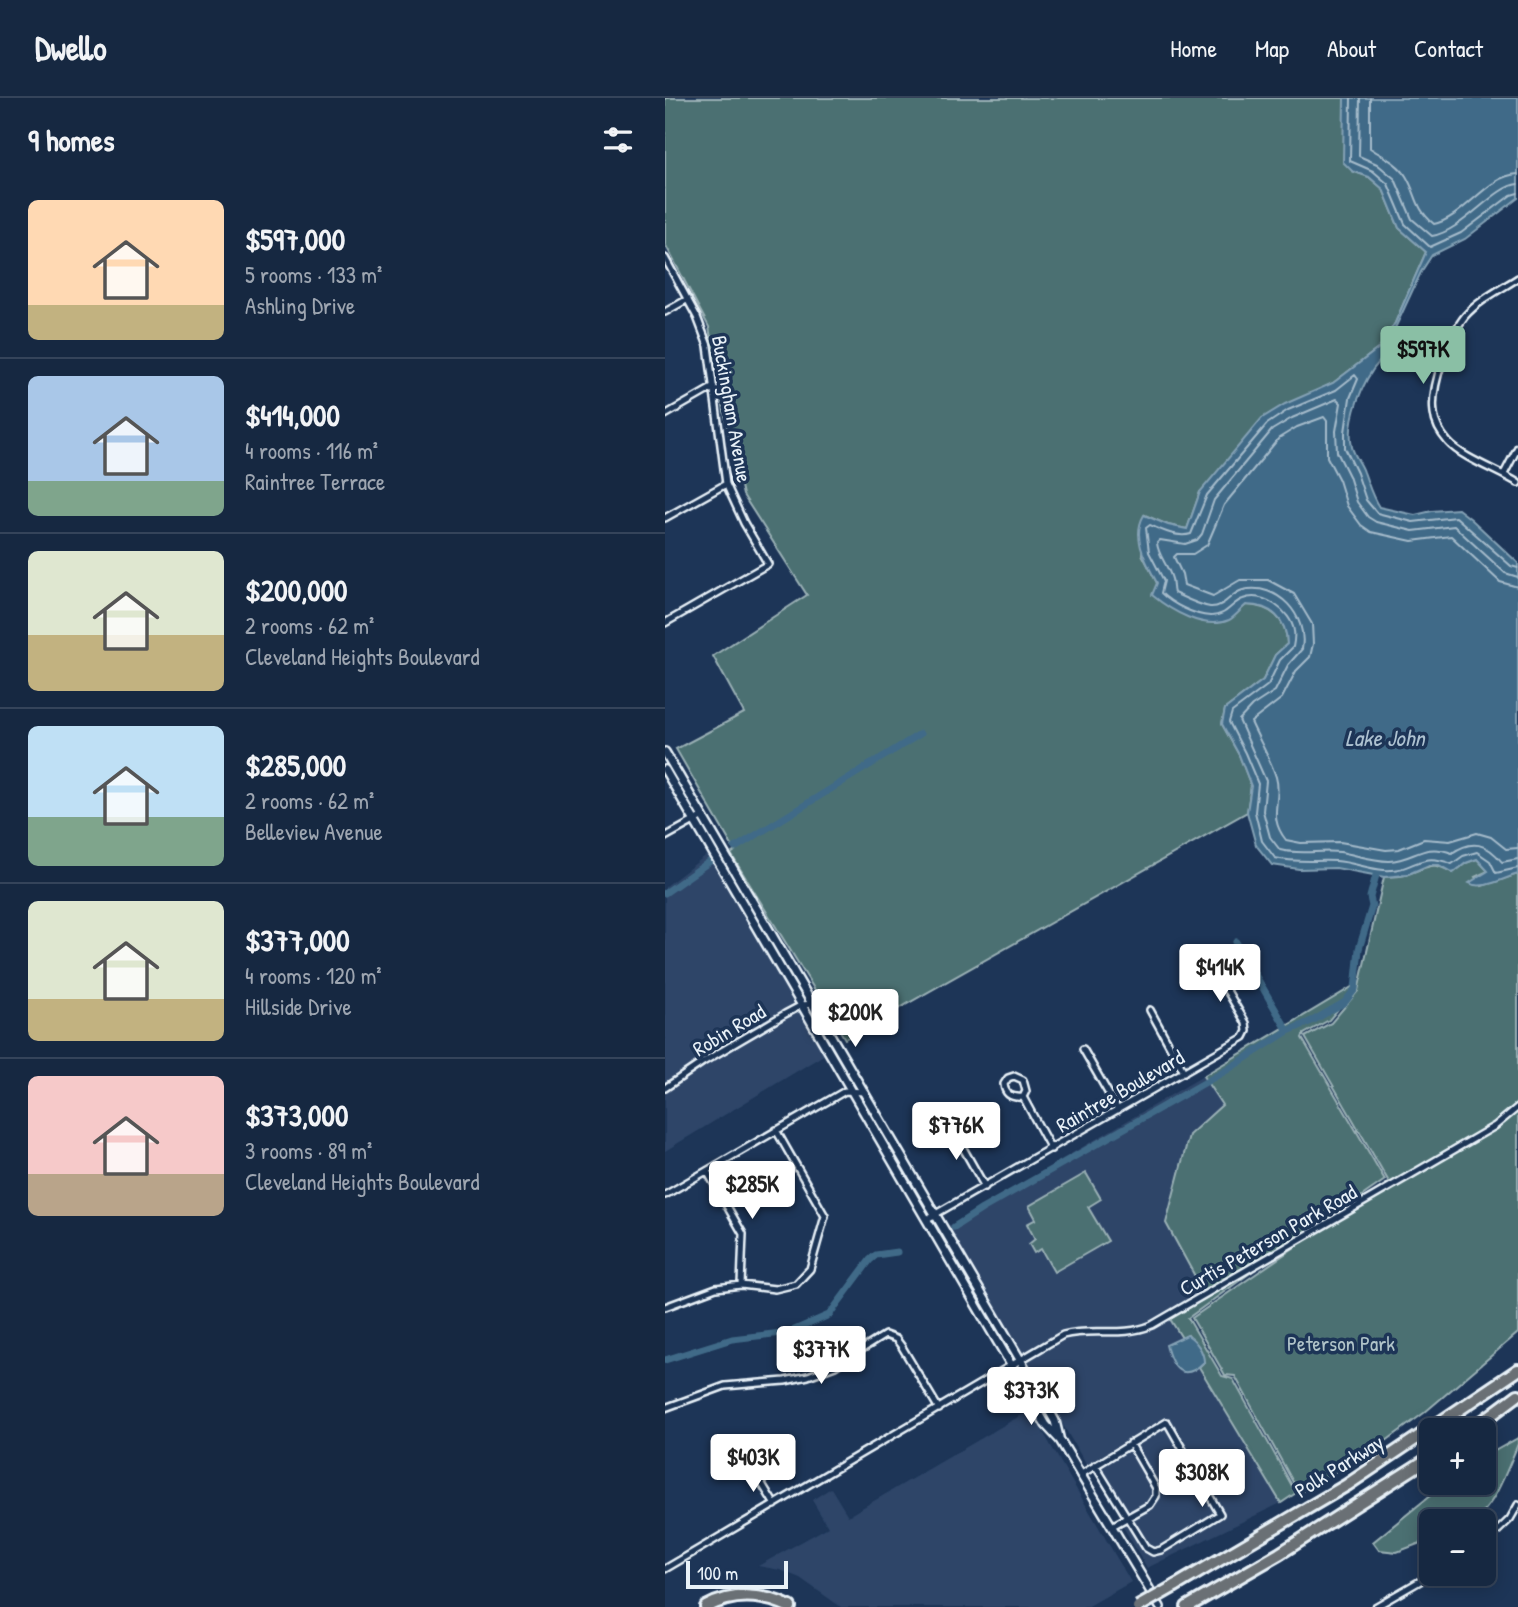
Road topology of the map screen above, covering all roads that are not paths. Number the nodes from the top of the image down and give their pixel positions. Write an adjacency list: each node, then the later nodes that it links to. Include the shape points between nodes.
1 (665, 258): 3 (street, Buckingham Avenue)
2 (1518, 278): 8 (street, via 1466,316 1447,348 1434,398 1436,423 1450,445)
3 (688, 299): 4 (street); 5 (street, Buckingham Avenue, via 704,334)
4 (665, 312)
5 (714, 387): 6 (street); 10 (street, Buckingham Avenue)
6 (665, 415)
7 (1518, 447): 8 (street)
8 (1504, 474): 9 (street)
9 (1518, 483)
10 (726, 484): 11 (street); 12 (street, Buckingham Avenue, via 768,564)
11 (665, 518)
12 (665, 623)
13 (665, 752): 15 (street)
14 (665, 770): 16 (street)
15 (703, 816): 16 (street); 18 (street)
16 (694, 820): 17 (street); 19 (street)
17 (665, 837)
18 (729, 861): 19 (street); 20 (street)
19 (721, 865): 21 (street)
20 (752, 902): 21 (street); 23 (street)
21 (744, 906): 24 (street)
22 (1216, 972): 27 (street, Raintree Boulevard, via 1247,1025 1244,1037)
23 (813, 1004): 24 (street, Robin Road); 30 (street)
24 (803, 1005): 28 (street, Robin Road); 29 (street)
25 (1150, 1010): 27 (street)
26 (1083, 1049): 33 (street)
27 (1184, 1072): 33 (street, Raintree Boulevard)
28 (665, 1088)
29 (853, 1091): 30 (street); 35 (street, via 845,1091); 41 (street)
30 (865, 1092): 40 (street)
31 (1023, 1097): 31 (street, via 1007,1094 1004,1084 1008,1078 1023,1080); 36 (street)
32 (1518, 1107): 44 (street, Curtis Peterson Park Road, via 1495,1126 1152,1325 1139,1331 1063,1335)
33 (1118, 1110): 36 (street, Raintree Boulevard)
34 (950, 1125): 38 (street)
35 (776, 1130): 37 (street); 42 (street, via 823,1211 825,1223 810,1269 796,1284 775,1289)
36 (1051, 1149): 38 (street, Raintree Boulevard)
37 (707, 1171): 39 (street); 42 (street, via 743,1234)
38 (985, 1186): 40 (street, Raintree Boulevard)
39 (665, 1195)
40 (935, 1214): 41 (street, Raintree Boulevard); 44 (street)
41 (927, 1219): 45 (street)
42 (741, 1285): 43 (street, via 701,1292)
43 (665, 1307)
44 (1021, 1361): 45 (street, Curtis Peterson Park Road); 51 (street, via 1055,1421)
45 (1012, 1366): 49 (street, Curtis Peterson Park Road); 51 (street)
46 (1518, 1370): 66 (highway, Polk Parkway, bridge, via 1347,1485)
47 (1518, 1395): 50 (highway)
48 (665, 1408): 49 (street, via 725,1386 785,1381 824,1371 885,1335 902,1347)
49 (939, 1409): 57 (street, Curtis Peterson Park Road)
50 (1487, 1418)
51 (1059, 1440): 56 (street)
52 (1130, 1443): 53 (street); 59 (street, via 1157,1492 1150,1505); 59 (street, via 1167,1422 1220,1514 1153,1552)
53 (1095, 1465): 56 (street); 59 (street)
54 (1419, 1465): 68 (highway, Polk Parkway)
55 (753, 1469): 57 (street)
56 (1080, 1475): 60 (street)
57 (775, 1505): 62 (street, Curtis Peterson Park Road)
58 (1517, 1508): 61 (street)
59 (1128, 1517): 60 (street)
60 (1112, 1526): 67 (street)
61 (1496, 1532)
62 (665, 1569)
63 (1419, 1582): 69 (street)
64 (706, 1607): 65 (highway, via 750,1595)
65 (790, 1607)
66 (1138, 1607)
67 (1160, 1607)
68 (1188, 1607)
69 (1375, 1607)

